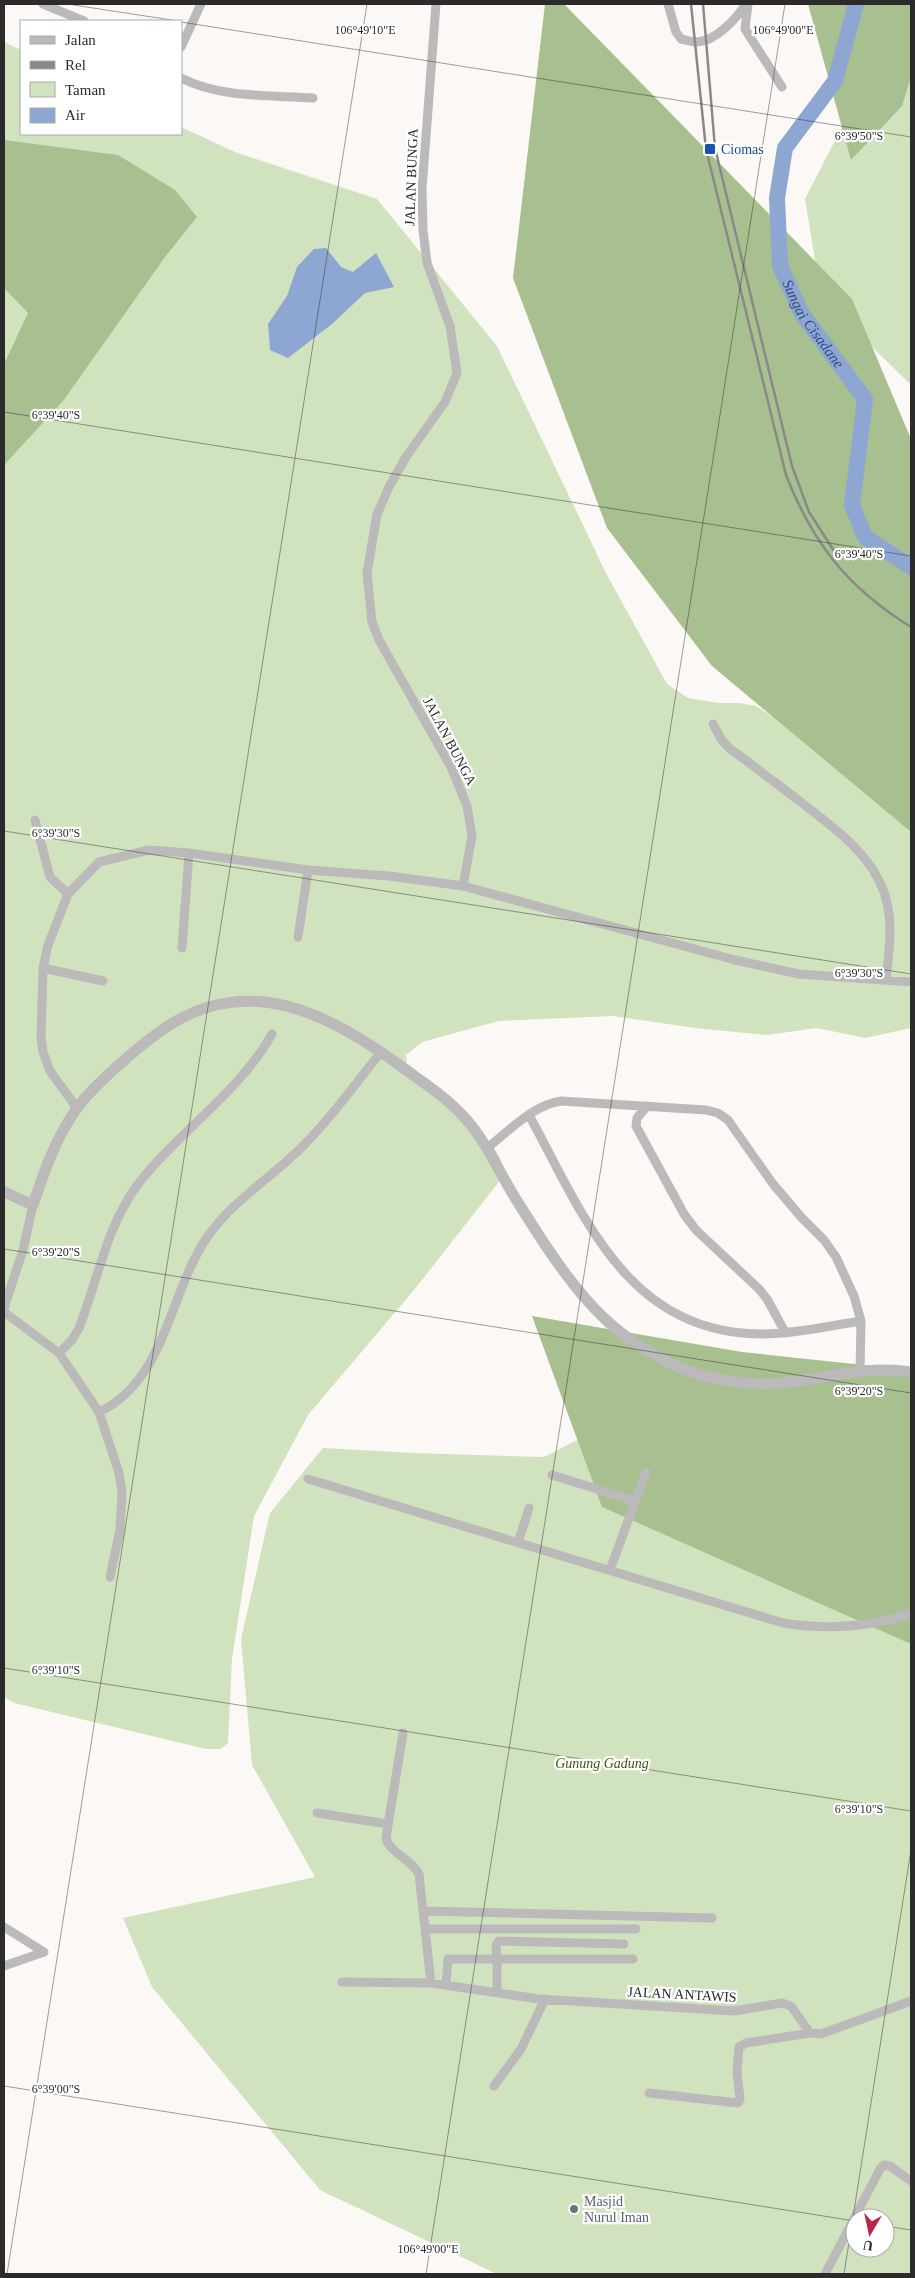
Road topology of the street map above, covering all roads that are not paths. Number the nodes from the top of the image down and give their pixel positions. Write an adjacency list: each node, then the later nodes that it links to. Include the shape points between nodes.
1 (43, 4): 6 (street)
2 (201, 4): 7 (street)
3 (436, 4): 15 (street, JALAN BUNGA, via 422,189 423,230 427,263 450,326 457,373 445,402 390,485 377,514 367,573 372,622 379,640 451,767 468,806 472,836)
4 (668, 4): 5 (street, via 676,32 681,39 695,42 706,40 726,27)
5 (747, 4): 9 (street, via 745,29)
6 (82, 20)
7 (182, 45)
8 (182, 78): 10 (street, via 221,91)
9 (782, 87)
10 (313, 98)
11 (713, 724): 20 (street, via 729,748 838,832 871,869 884,892 889,913)
12 (35, 820): 16 (street, via 50,877)
13 (188, 853): 14 (street); 16 (street, via 149,850 99,862); 18 (street)
14 (308, 870): 15 (street); 17 (street)
15 (463, 886): 20 (street, via 735,960 790,972)
16 (68, 894): 19 (street, via 48,945)
17 (298, 937)
18 (182, 948)
19 (43, 968): 21 (street); 26 (street, via 43,1052 50,1070)
20 (886, 980): 22 (street)
21 (102, 981)
22 (911, 982)
23 (272, 1034): 35 (street, via 246,1072 176,1140 136,1186 110,1237 79,1328)
24 (381, 1052): 26 (street, via 328,1020 285,1004 258,1001 229,1003 174,1022 144,1043); 28 (street, via 449,1101); 38 (street, via 305,1145 234,1206 212,1230 196,1254 146,1369 126,1395)
25 (647, 1106): 27 (street, via 561,1101 544,1105); 33 (street, via 706,1110 728,1120 773,1184 836,1257 854,1296); 34 (street, via 637,1118 636,1126 684,1214 707,1243 759,1289)
26 (77, 1108): 30 (street, via 47,1162)
27 (530, 1115): 28 (street); 34 (street, via 605,1250 650,1299 672,1312 716,1329 760,1334)
28 (487, 1148): 36 (street, via 518,1204 576,1288 604,1319 632,1342 686,1369 721,1379 753,1383 789,1382)
29 (4, 1192): 30 (street)
30 (33, 1205): 31 (street, via 21,1257)
31 (4, 1308)
32 (4, 1312): 35 (street)
33 (861, 1321): 34 (street); 36 (street)
34 (785, 1332)
35 (59, 1353): 38 (street)
36 (860, 1370): 37 (street)
37 (911, 1372)
38 (99, 1412): 46 (street, via 122,1492 120,1530)
39 (646, 1472): 42 (street)
40 (552, 1476): 42 (street)
41 (308, 1479): 44 (street)
42 (635, 1501): 45 (street)
43 (529, 1508): 44 (street)
44 (518, 1543): 45 (street)
45 (610, 1570): 47 (street, via 783,1623 806,1627 872,1624)
46 (110, 1577)
47 (911, 1613)
48 (403, 1733): 50 (street)
49 (316, 1813): 50 (street)
50 (388, 1824): 51 (street, via 387,1842 419,1874)
51 (423, 1911): 52 (street); 54 (street)
52 (712, 1918)
53 (4, 1927): 59 (street, via 44,1952)
54 (425, 1929): 55 (street); 61 (street)
55 (636, 1929)
56 (624, 1944): 57 (street, via 499,1941 496,1945)
57 (497, 1959): 58 (street); 62 (street, via 450,1958); 63 (street)
58 (633, 1960)
59 (4, 1966)
60 (342, 1982): 61 (street, JALAN ANTAWIS)
61 (431, 1982): 62 (street, JALAN ANTAWIS)
62 (446, 1984): 63 (street, JALAN ANTAWIS)
63 (497, 1992): 64 (street, JALAN ANTAWIS)
64 (545, 2000): 66 (street, JALAN ANTAWIS, via 740,2011 782,2003 791,2006); 67 (street, via 521,2049)
65 (911, 2001): 66 (street, via 820,2034)
66 (810, 2033): 68 (street, via 739,2046 738,2103)
67 (494, 2086)
68 (650, 2093)
69 (911, 2181): 70 (street, via 890,2166 883,2166)
70 (825, 2274)

